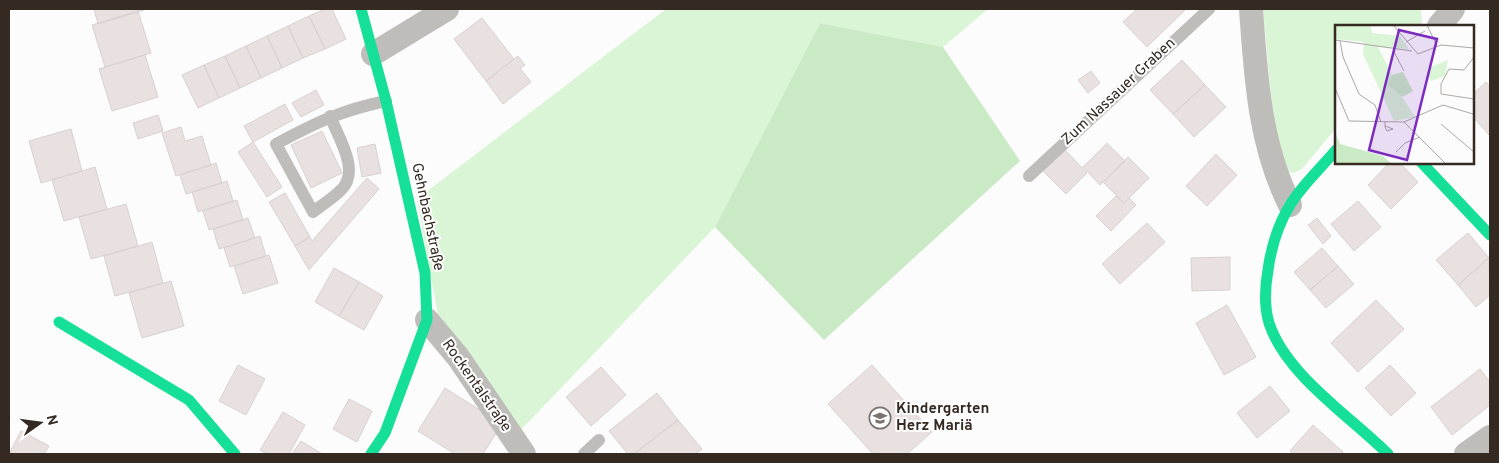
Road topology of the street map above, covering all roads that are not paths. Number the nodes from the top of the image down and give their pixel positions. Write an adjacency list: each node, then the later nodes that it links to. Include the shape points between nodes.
1 (361, 9): 7 (street, Gehnbachstraße)
2 (447, 9): 7 (street)
3 (1209, 9): 12 (lane, Zum Nassauer Graben)
4 (1250, 9): 13 (street, via 1265,136 1276,177)
5 (1453, 9): 6 (street)
6 (1440, 25)
7 (373, 54): 8 (street, Gehnbachstraße)
8 (386, 101): 9 (lane); 15 (street, Gehnbachstraße, via 425,273)
9 (330, 116): 9 (lane, via 276,144 313,212 343,189 350,177 350,166)
10 (1335, 151): 13 (street)
11 (1423, 164): 14 (street)
12 (1029, 176)
13 (1290, 205): 23 (street, via 1270,249 1266,287 1269,322 1287,354 1318,390)
14 (1490, 234)
15 (427, 320): 20 (street, Gehnbachstraße, via 385,433); 21 (street, Rockentalstraße, via 458,357)
16 (59, 322): 19 (street, via 189,400)
17 (1490, 437): 24 (street)
18 (600, 440): 22 (lane)
19 (235, 454)
20 (371, 454)
21 (524, 454)
22 (584, 454)
23 (1388, 454)
24 (1466, 454)

